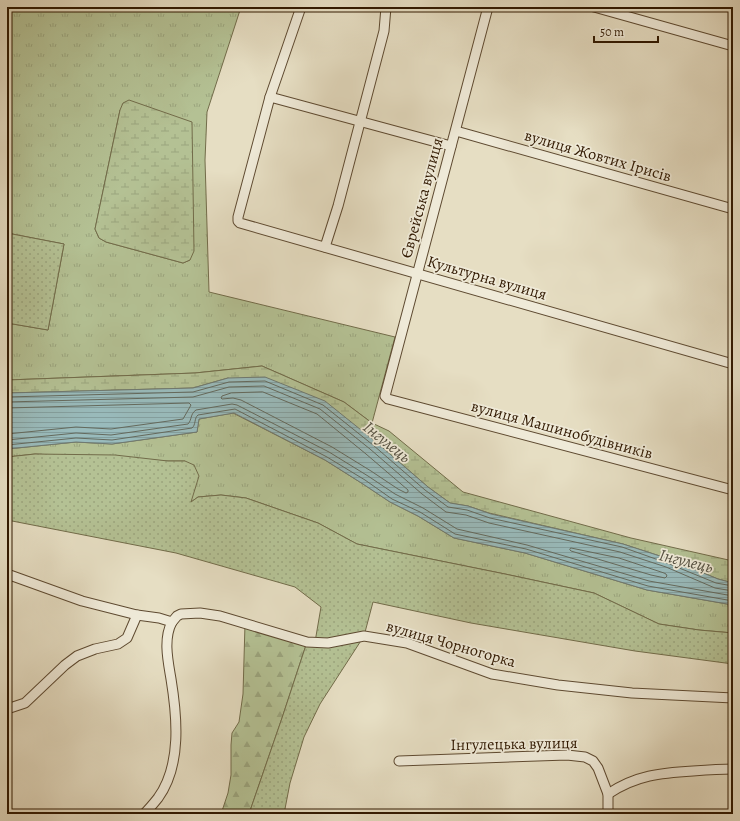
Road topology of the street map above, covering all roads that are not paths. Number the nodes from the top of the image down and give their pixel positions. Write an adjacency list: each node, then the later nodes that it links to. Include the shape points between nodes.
1 (301, 7): 6 (street)
2 (386, 7): 7 (street, via 384,30)
3 (488, 7): 8 (street, Єврейська вулиця)
4 (594, 7): 5 (street)
5 (733, 46)
6 (270, 97): 7 (street); 11 (street, Культурна вулиця, via 238,221)
7 (360, 121): 9 (street); 11 (street)
8 (456, 131): 9 (street, Єврейська вулиця); 10 (street, вулиця Жовтих Ірисів)
9 (451, 146): 12 (street, Єврейська вулиця)
10 (733, 209)
11 (325, 247): 12 (street, Культурна вулиця)
12 (417, 274): 13 (street, Культурна вулиця); 14 (street, Єврейська вулиця)
13 (733, 364)
14 (385, 396): 15 (street, вулиця Машинобудівників, via 395,401)
15 (733, 490)
16 (7, 574): 17 (street, via 82,601)
17 (137, 615): 18 (street); 20 (street, via 127,638 118,644 77,656 25,703)
18 (172, 622): 19 (street, вулиця Чорногорка, via 181,614 200,613 220,616 307,642 328,643 364,636 407,644 492,674 528,680 632,693); 24 (street, via 167,646 175,725 172,765 159,797)
19 (733, 698)
20 (7, 709)
21 (399, 761): 23 (street, Інгулецька вулиця, via 585,756 598,768)
22 (733, 769): 23 (street, via 651,775 619,786)
23 (608, 794): 25 (street)
24 (144, 814)
25 (608, 814)

